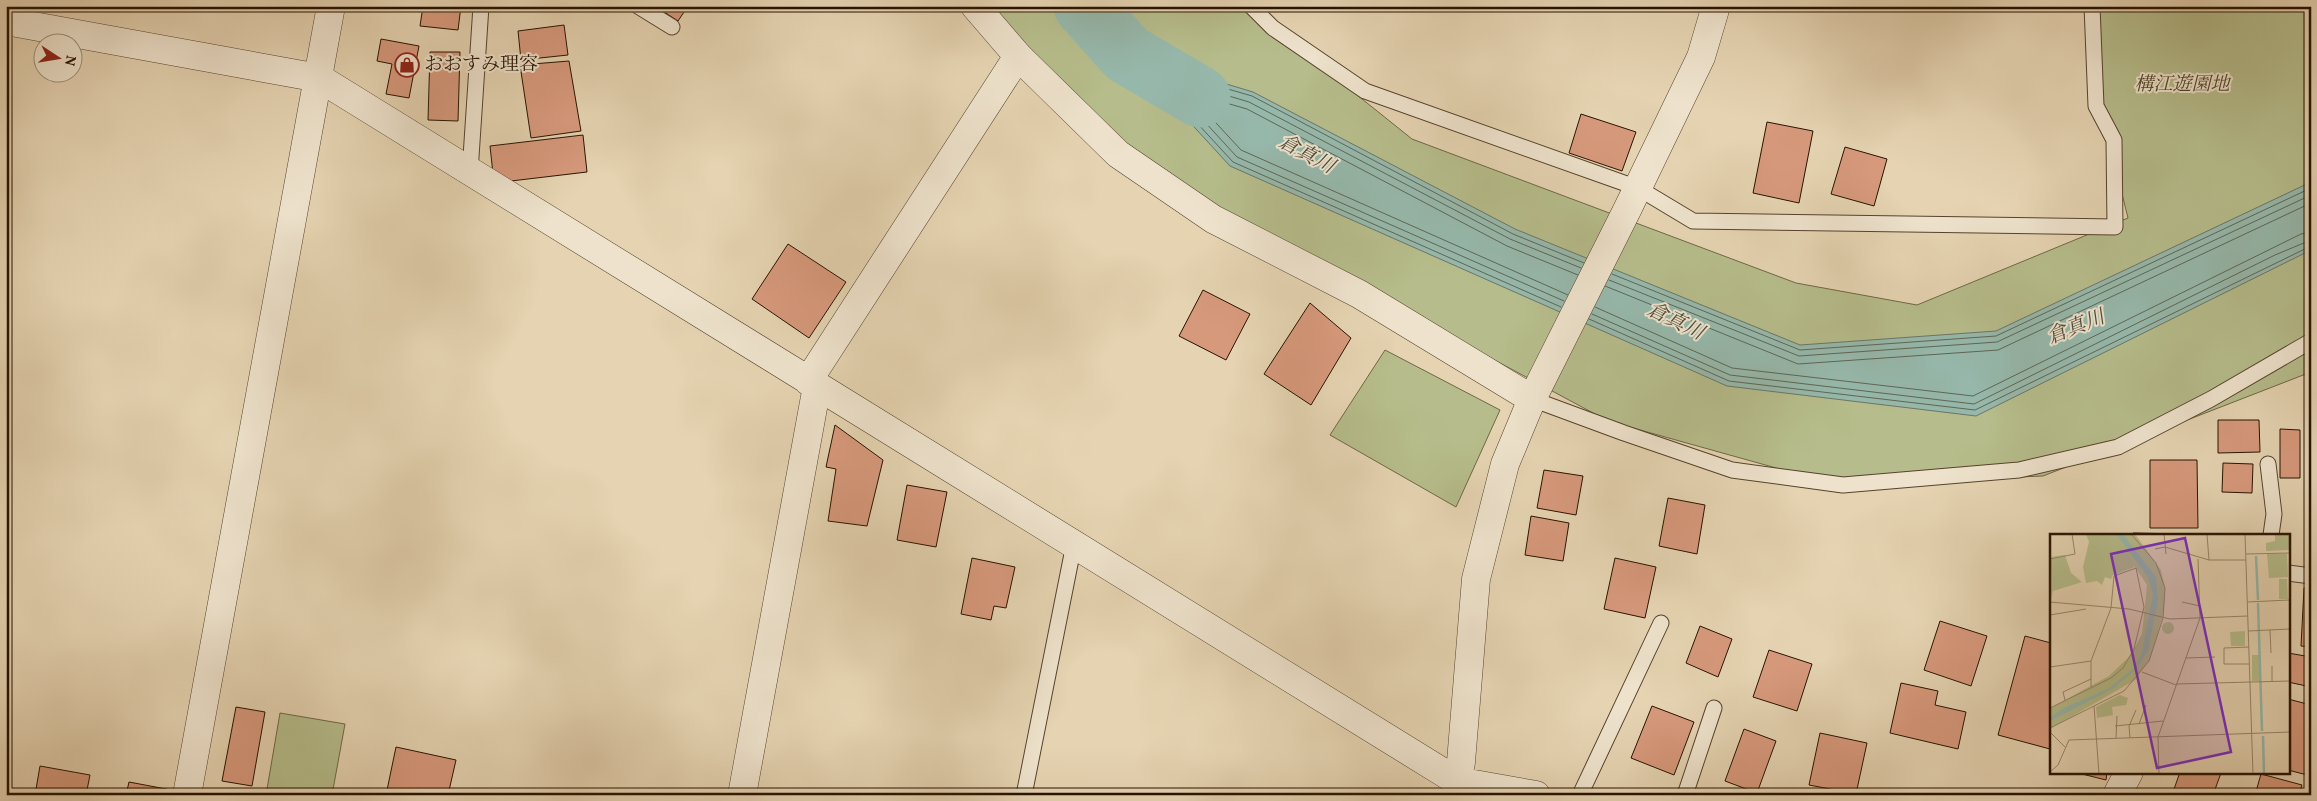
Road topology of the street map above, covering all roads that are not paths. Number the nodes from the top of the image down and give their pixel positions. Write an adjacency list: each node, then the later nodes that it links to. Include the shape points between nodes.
1 (331, 6): 11 (street)
2 (481, 6): 12 (lane)
3 (638, 6): 9 (lane)
4 (975, 6): 10 (street)
5 (1251, 6): 13 (lane, via 1273,28 1365,92)
6 (1716, 6): 13 (street, via 1701,57)
7 (2092, 6): 13 (lane, via 2096,106 2114,140 2115,227 1693,221)
8 (6, 21): 11 (street)
9 (672, 27)
10 (1018, 56): 15 (street); 16 (street, via 1118,154 1213,220)
11 (319, 78): 12 (street); 26 (street)
12 (470, 172): 15 (street)
13 (1632, 199): 16 (street)
14 (2311, 341): 16 (lane, via 2211,399 2118,447 2019,470 1843,485 1732,470 1624,433)
15 (813, 383): 19 (street); 27 (street)
16 (1537, 389): 25 (street, via 1505,464 1476,579)
17 (2268, 464): 18 (lane, via 2274,514)
18 (2271, 534)
19 (1074, 544): 25 (street); 28 (lane)
20 (2290, 573): 21 (lane)
21 (2311, 576)
22 (1661, 623): 30 (lane)
23 (1714, 708): 31 (lane)
24 (2128, 774): 32 (street)
25 (1456, 788): 29 (street)
26 (187, 795)
27 (742, 795)
28 (1024, 795)
29 (1536, 795)
30 (1580, 795)
31 (1685, 795)
32 (2117, 795)

